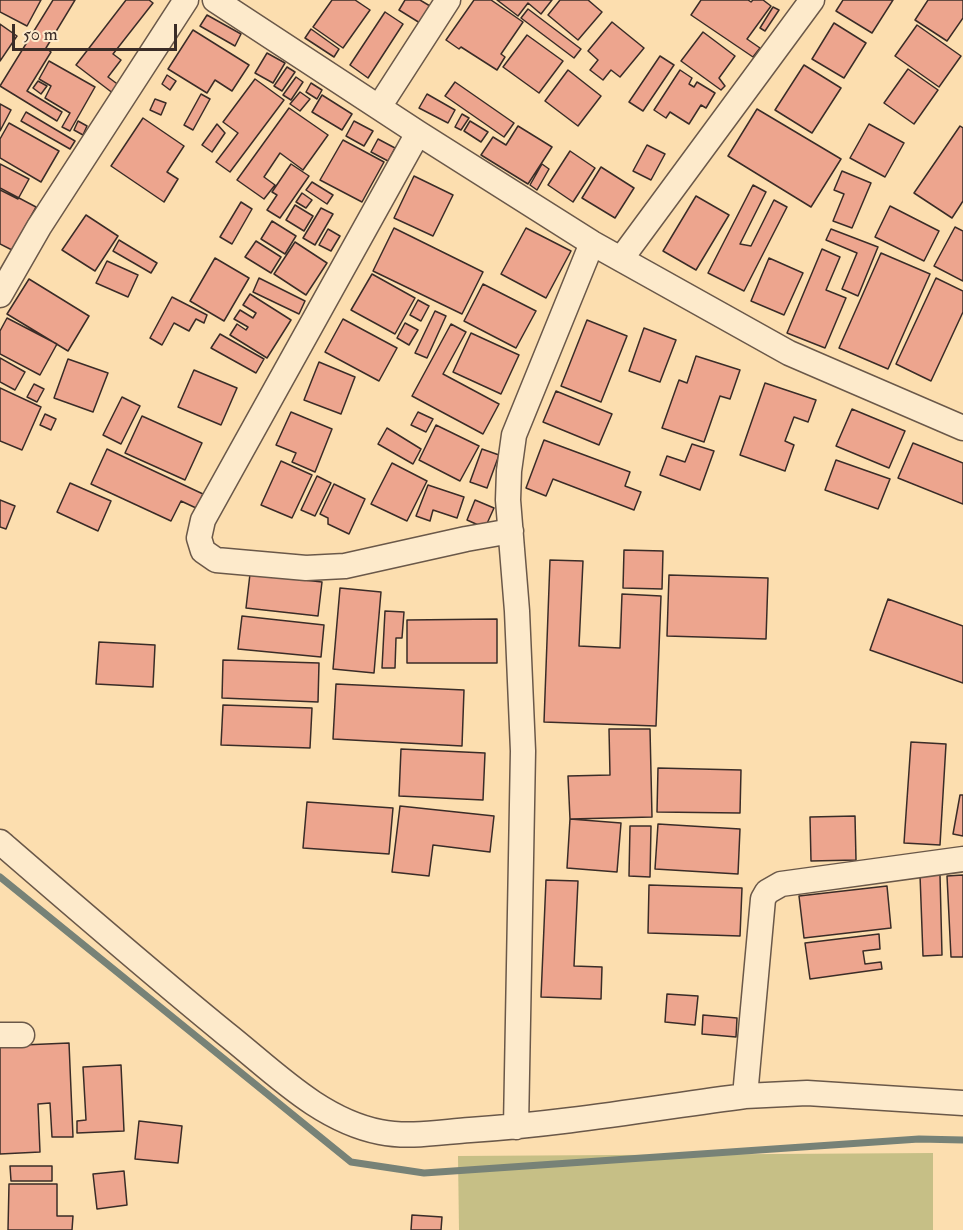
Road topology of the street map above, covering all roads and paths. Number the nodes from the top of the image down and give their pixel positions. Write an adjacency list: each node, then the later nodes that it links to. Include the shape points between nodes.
1 (186, 0): 9 (street, via 39,227)
2 (215, 0): 5 (street)
3 (448, 0): 5 (street)
4 (812, 0): 8 (street)
5 (379, 107): 6 (street)
6 (418, 133): 7 (street); 11 (street, via 203,520 199,538 203,551 216,560 306,568 345,566)
7 (592, 243): 8 (street); 11 (street, via 514,435 508,500)
8 (621, 259): 10 (street, via 789,353)
9 (0, 296)
10 (963, 428)
11 (511, 531): 16 (street, via 523,751)
12 (0, 842): 16 (street, via 145,968 328,1113 382,1133)
13 (963, 860): 14 (street, via 781,884 767,892 763,899)
14 (745, 1096): 15 (street, via 807,1093); 16 (street)
15 (963, 1103)
16 (516, 1127)

